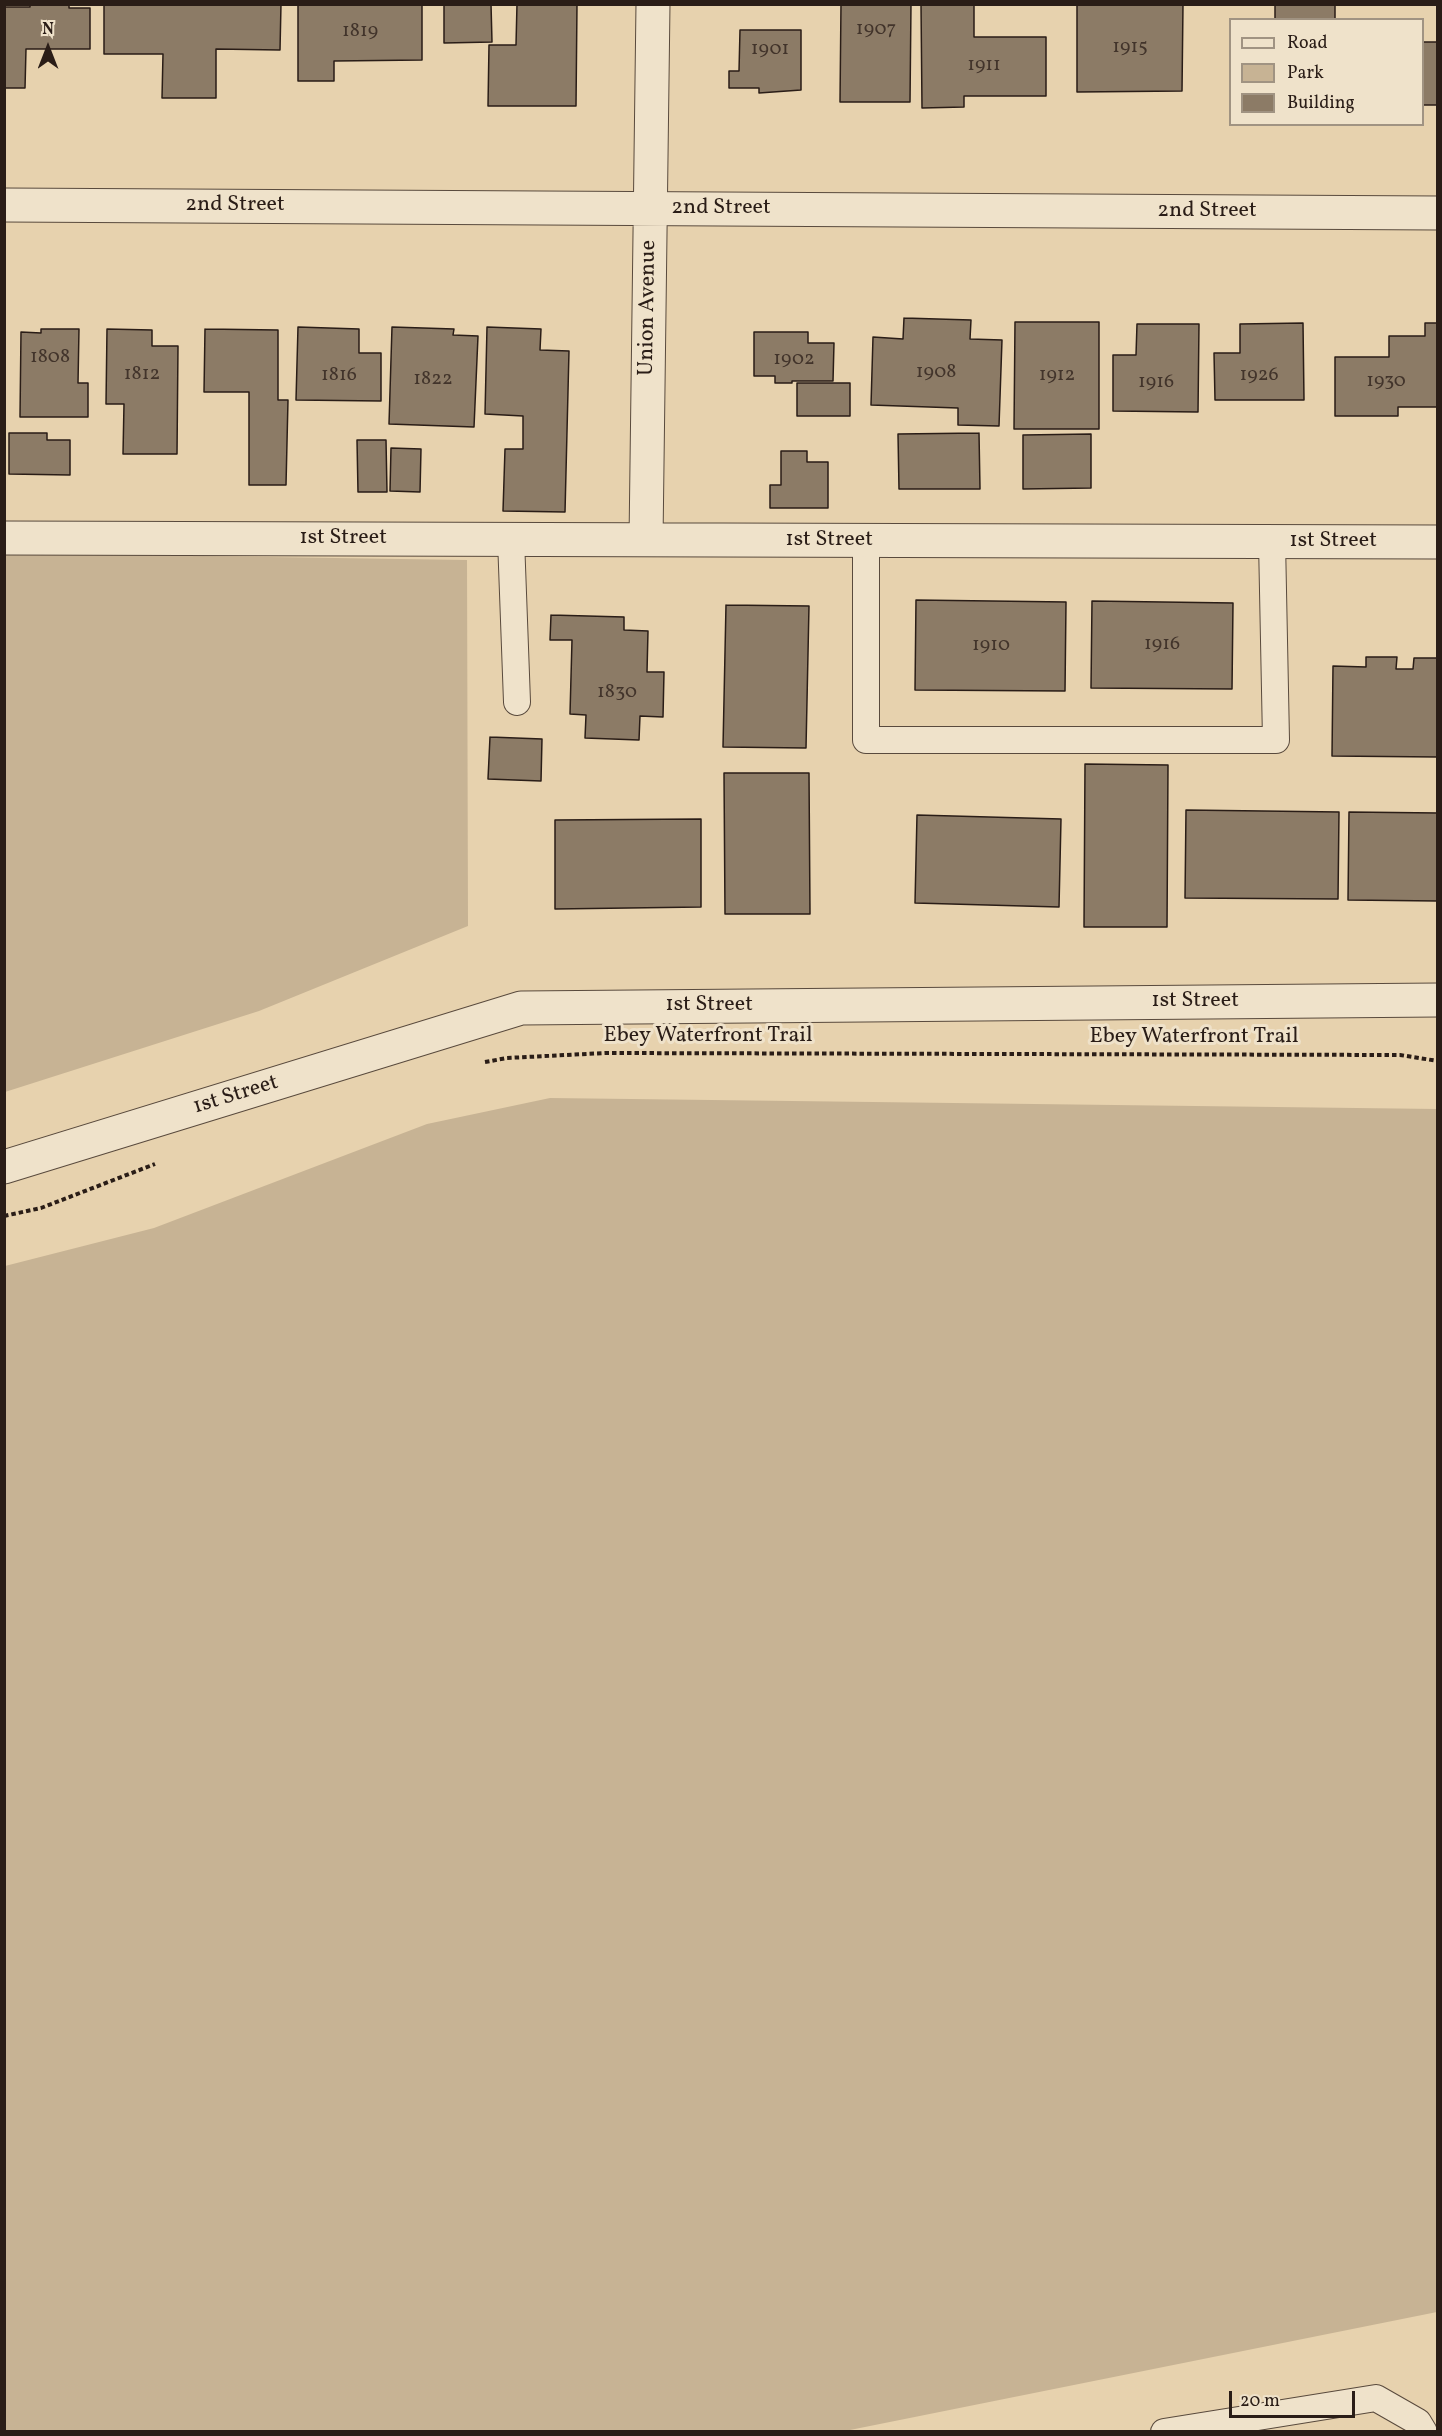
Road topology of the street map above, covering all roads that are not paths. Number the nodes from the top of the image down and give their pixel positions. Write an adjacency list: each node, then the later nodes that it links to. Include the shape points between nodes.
1 (653, 4): 3 (street, Union Avenue)
2 (4, 205): 3 (street, 2nd Street)
3 (650, 209): 4 (street, 2nd Street); 7 (street, Union Avenue)
4 (1437, 213)
5 (4, 538): 6 (street, 1st Street)
6 (511, 539): 7 (street, 1st Street); 11 (lane)
7 (646, 540): 8 (street, 1st Street)
8 (866, 541): 9 (street, 1st Street); 9 (lane, via 866,740 1276,740)
9 (1272, 542): 10 (street, 1st Street)
10 (1437, 542)
11 (518, 702)
12 (1437, 1000): 13 (street, 1st Street, via 521,1008)
13 (4, 1167)
14 (1164, 2432): 15 (lane, via 1376,2398 1418,2422)
15 (1424, 2432)

